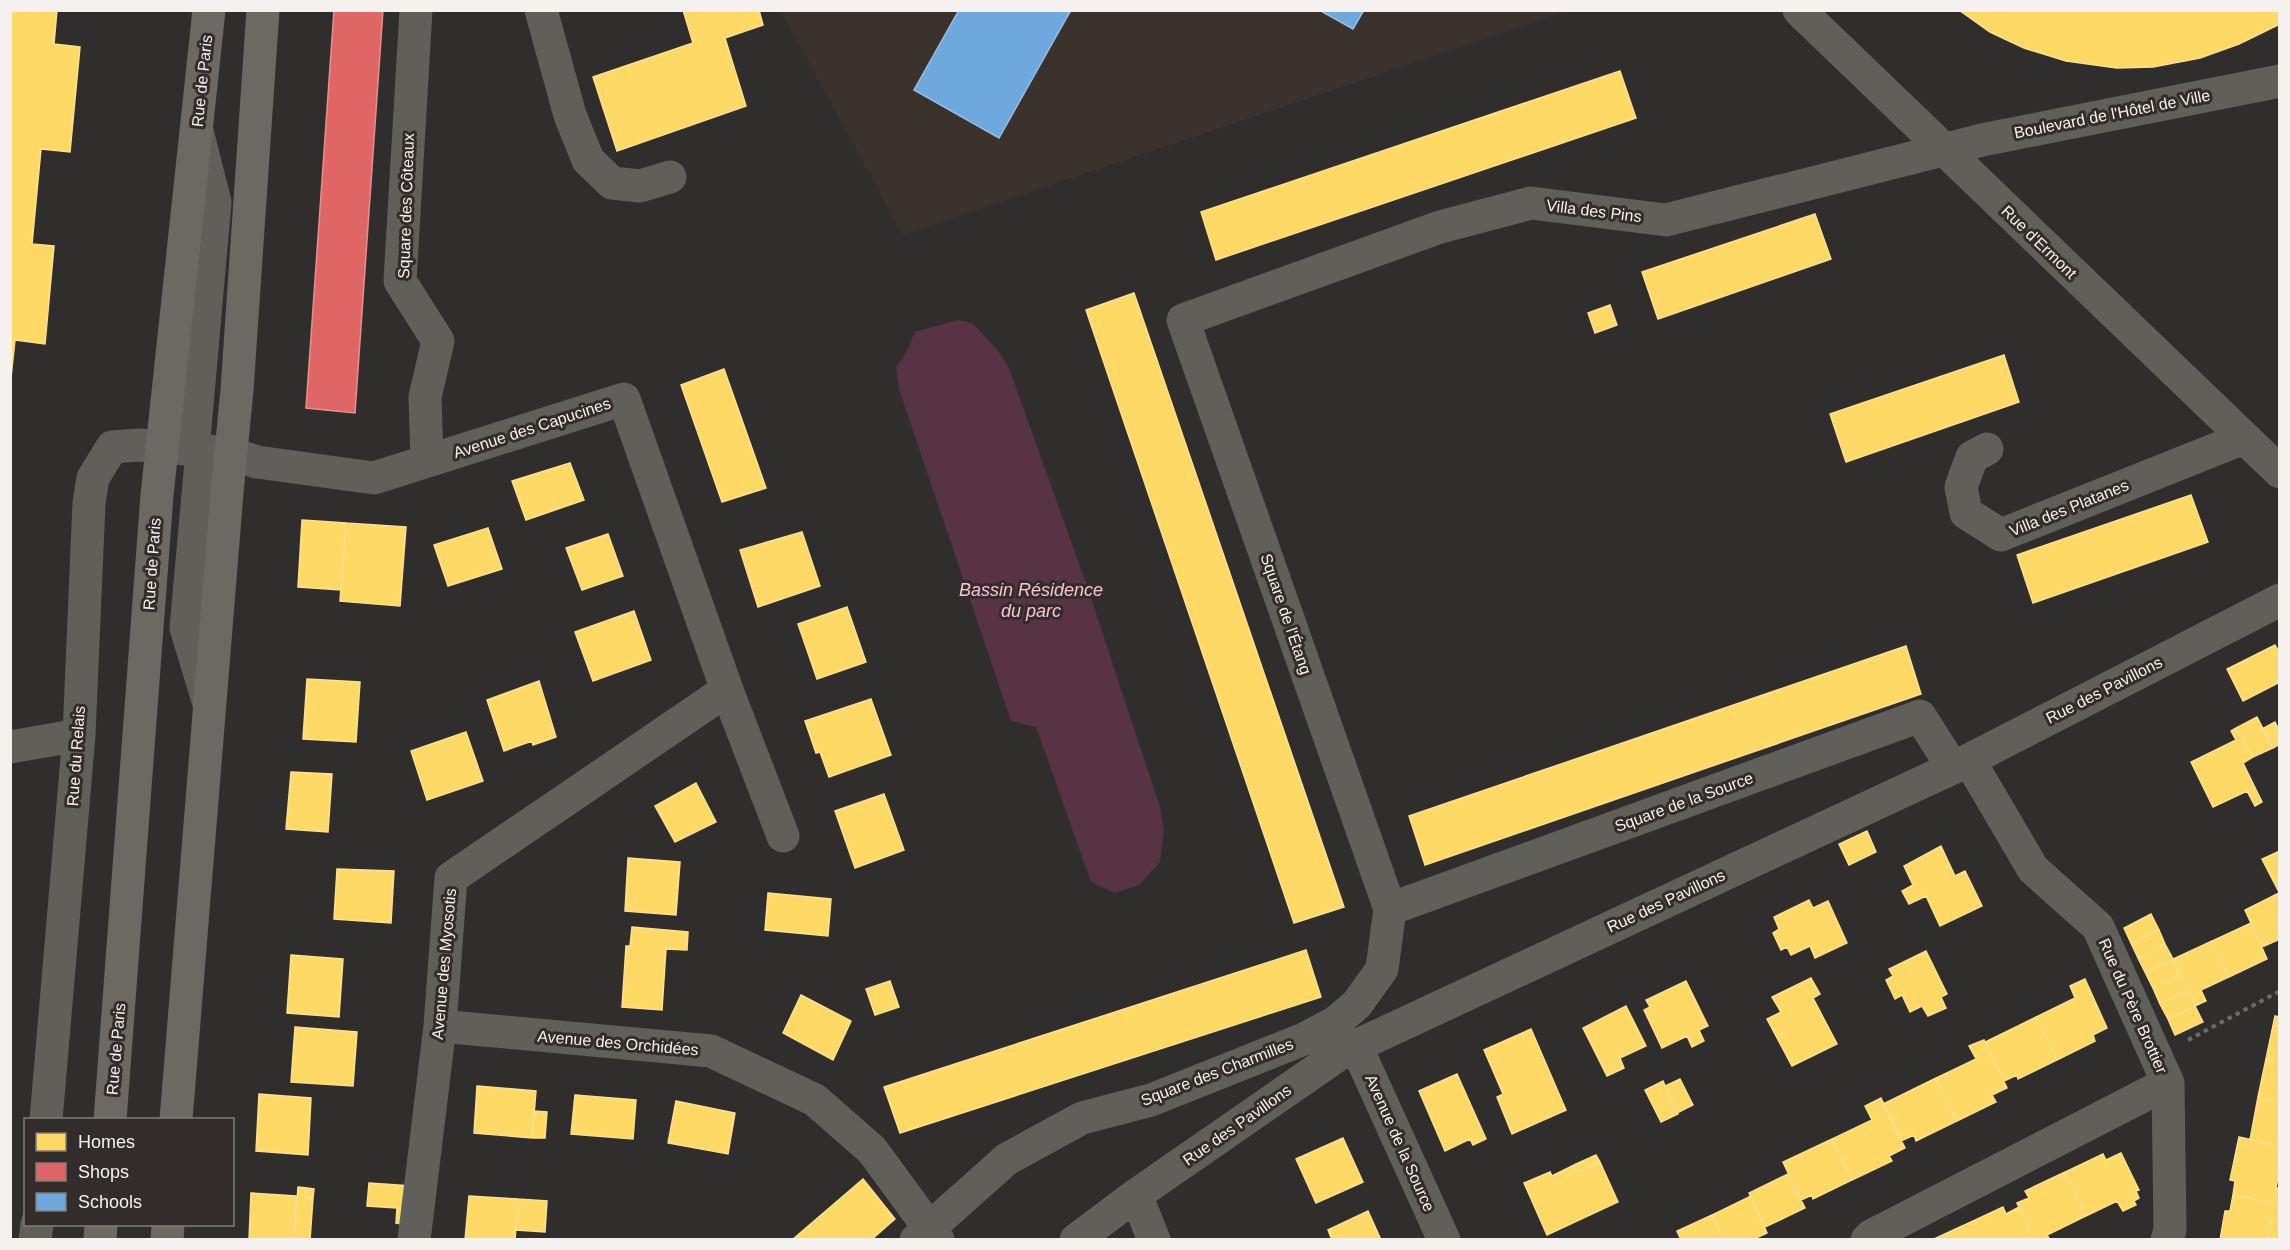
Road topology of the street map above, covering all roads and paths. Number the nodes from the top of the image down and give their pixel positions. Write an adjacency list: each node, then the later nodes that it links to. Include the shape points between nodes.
1 (210, 10): 12 (main road, Rue de Paris, via 196,129)
2 (263, 10): 12 (main road, Rue de Paris, via 238,378)
3 (416, 10): 13 (street, Square des Côteaux, via 399,281 438,341 425,397)
4 (541, 10): 8 (street, via 570,115 588,160 612,183 640,186)
5 (1798, 10): 7 (street, Rue d'Ermont)
6 (2280, 81): 7 (street, Boulevard de l'Hôtel de Ville)
7 (1944, 149): 9 (street, Villa des Pins, via 1666,220 1531,203 1440,227); 10 (street, Rue d'Ermont)
8 (670, 177)
9 (1183, 320): 21 (street, Square de l'Étang)
10 (2244, 438): 11 (street, Villa des Platanes, via 2001,535 1966,513 1961,487 1972,457); 14 (street, Rue d'Ermont)
11 (1987, 449)
12 (197, 450): 13 (street, Avenue des Capucines, via 374,478); 17 (street, Rue du Relais, via 112,447 93,478); 27 (main road, Rue de Paris); 28 (main road, Rue de Paris, via 210,706)
13 (427, 461): 16 (street, Avenue des Capucines, via 624,399)
14 (2280, 472)
15 (2280, 600): 19 (street, Rue des Pavillons)
16 (727, 690): 20 (street, Avenue des Capucines); 23 (street, Avenue des Myosotis, via 451,878)
17 (79, 735): 18 (street); 26 (street, Rue du Relais)
18 (10, 747)
19 (1961, 764): 21 (street, Square de la Source, via 1920,716); 24 (street, Rue des Pavillons); 25 (street, Rue du Père Brottier, via 2033,869 2098,927)
20 (783, 836)
21 (1390, 909): 30 (street, Square des Charmilles, via 1382,969 1356,1004 1336,1022 1304,1039 1151,1100 1082,1118 1007,1159)
22 (2280, 991): 25 (path)
23 (440, 1026): 30 (street, Avenue des Orchidées, via 711,1051 818,1102 872,1150); 31 (street, Avenue des Myosotis)
24 (1356, 1046): 29 (street, Rue des Pavillons); 34 (street, Avenue de la Source)
25 (2162, 1070): 35 (street, Rue du Père Brottier); 36 (street, Rue du Père Brottier, via 2170,1230)
26 (46, 1118)
27 (110, 1118)
28 (176, 1118)
29 (1136, 1195): 32 (street, Rue des Pavillons); 33 (street)
30 (928, 1236)
31 (414, 1239)
32 (1076, 1239)
33 (1154, 1239)
34 (1444, 1239)
35 (1868, 1239)
36 (2167, 1239)

